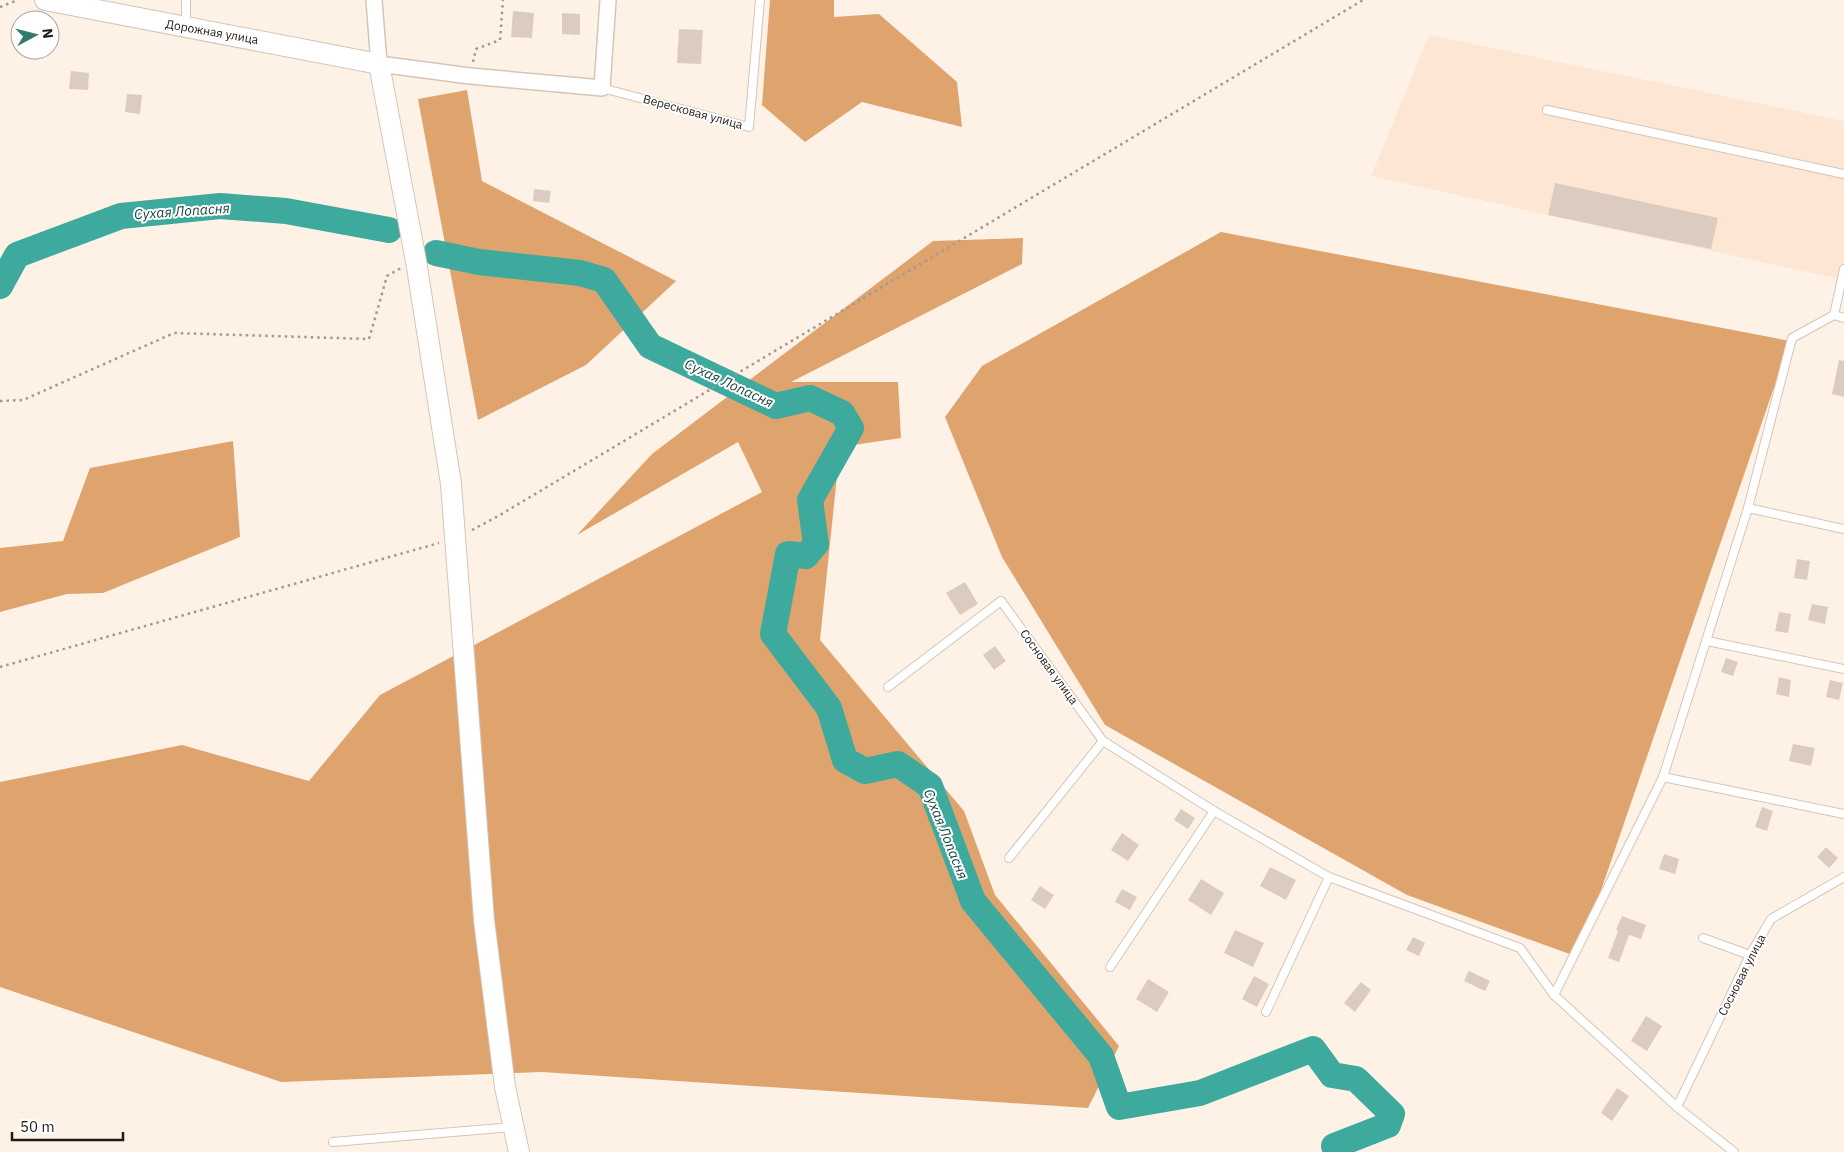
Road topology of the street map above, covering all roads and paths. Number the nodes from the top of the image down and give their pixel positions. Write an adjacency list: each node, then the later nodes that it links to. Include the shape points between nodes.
1 (18, 0): 9 (path)
2 (45, 0): 10 (street, Дорожная улица, via 115,10)
3 (186, 0): 10 (lane)
4 (374, 0): 11 (street)
5 (503, 0): 12 (path, via 500,40 476,49)
6 (608, 0): 13 (street)
7 (760, 0): 13 (lane, Вересковая улица, via 749,127)
8 (1364, 0): 23 (path, via 500,515)
9 (0, 7)
10 (186, 27): 11 (street, Дорожная улица)
11 (378, 64): 12 (street, Вересковая улица); 16 (street)
12 (470, 76): 13 (street, Вересковая улица)
13 (602, 88)
14 (1547, 110): 15 (lane)
15 (1844, 174)
16 (416, 261): 20 (path, via 387,276 369,339 174,333 23,400); 23 (street, via 451,484)
17 (1844, 268): 18 (lane)
18 (1834, 315): 19 (lane); 21 (lane, via 1792,338)
19 (1844, 318)
20 (0, 401)
21 (1748, 508): 22 (lane); 24 (lane)
22 (1844, 529)
23 (456, 538): 25 (path); 41 (street, via 484,920 505,1087)
24 (1707, 641): 26 (lane); 29 (lane)
25 (0, 666)
26 (1844, 669)
27 (888, 687): 28 (lane, Сосновая улица, via 1001,601)
28 (1103, 741): 30 (lane, Сосновая улица); 32 (lane)
29 (1663, 777): 31 (lane); 38 (lane)
30 (1214, 811): 33 (lane, Сосновая улица); 37 (lane)
31 (1844, 814)
32 (1009, 858)
33 (1329, 877): 38 (lane, Сосновая улица, via 1520,948); 39 (lane)
34 (1844, 877): 36 (lane, Сосновая улица, via 1771,919)
35 (1703, 938): 36 (lane)
36 (1750, 955): 40 (lane, Сосновая улица)
37 (1110, 967)
38 (1554, 995): 40 (lane, Сосновая улица)
39 (1266, 1012)
40 (1677, 1108): 44 (lane, Сосновая улица)
41 (514, 1127): 42 (lane); 43 (street)
42 (333, 1142)
43 (519, 1152)
44 (1734, 1152)

